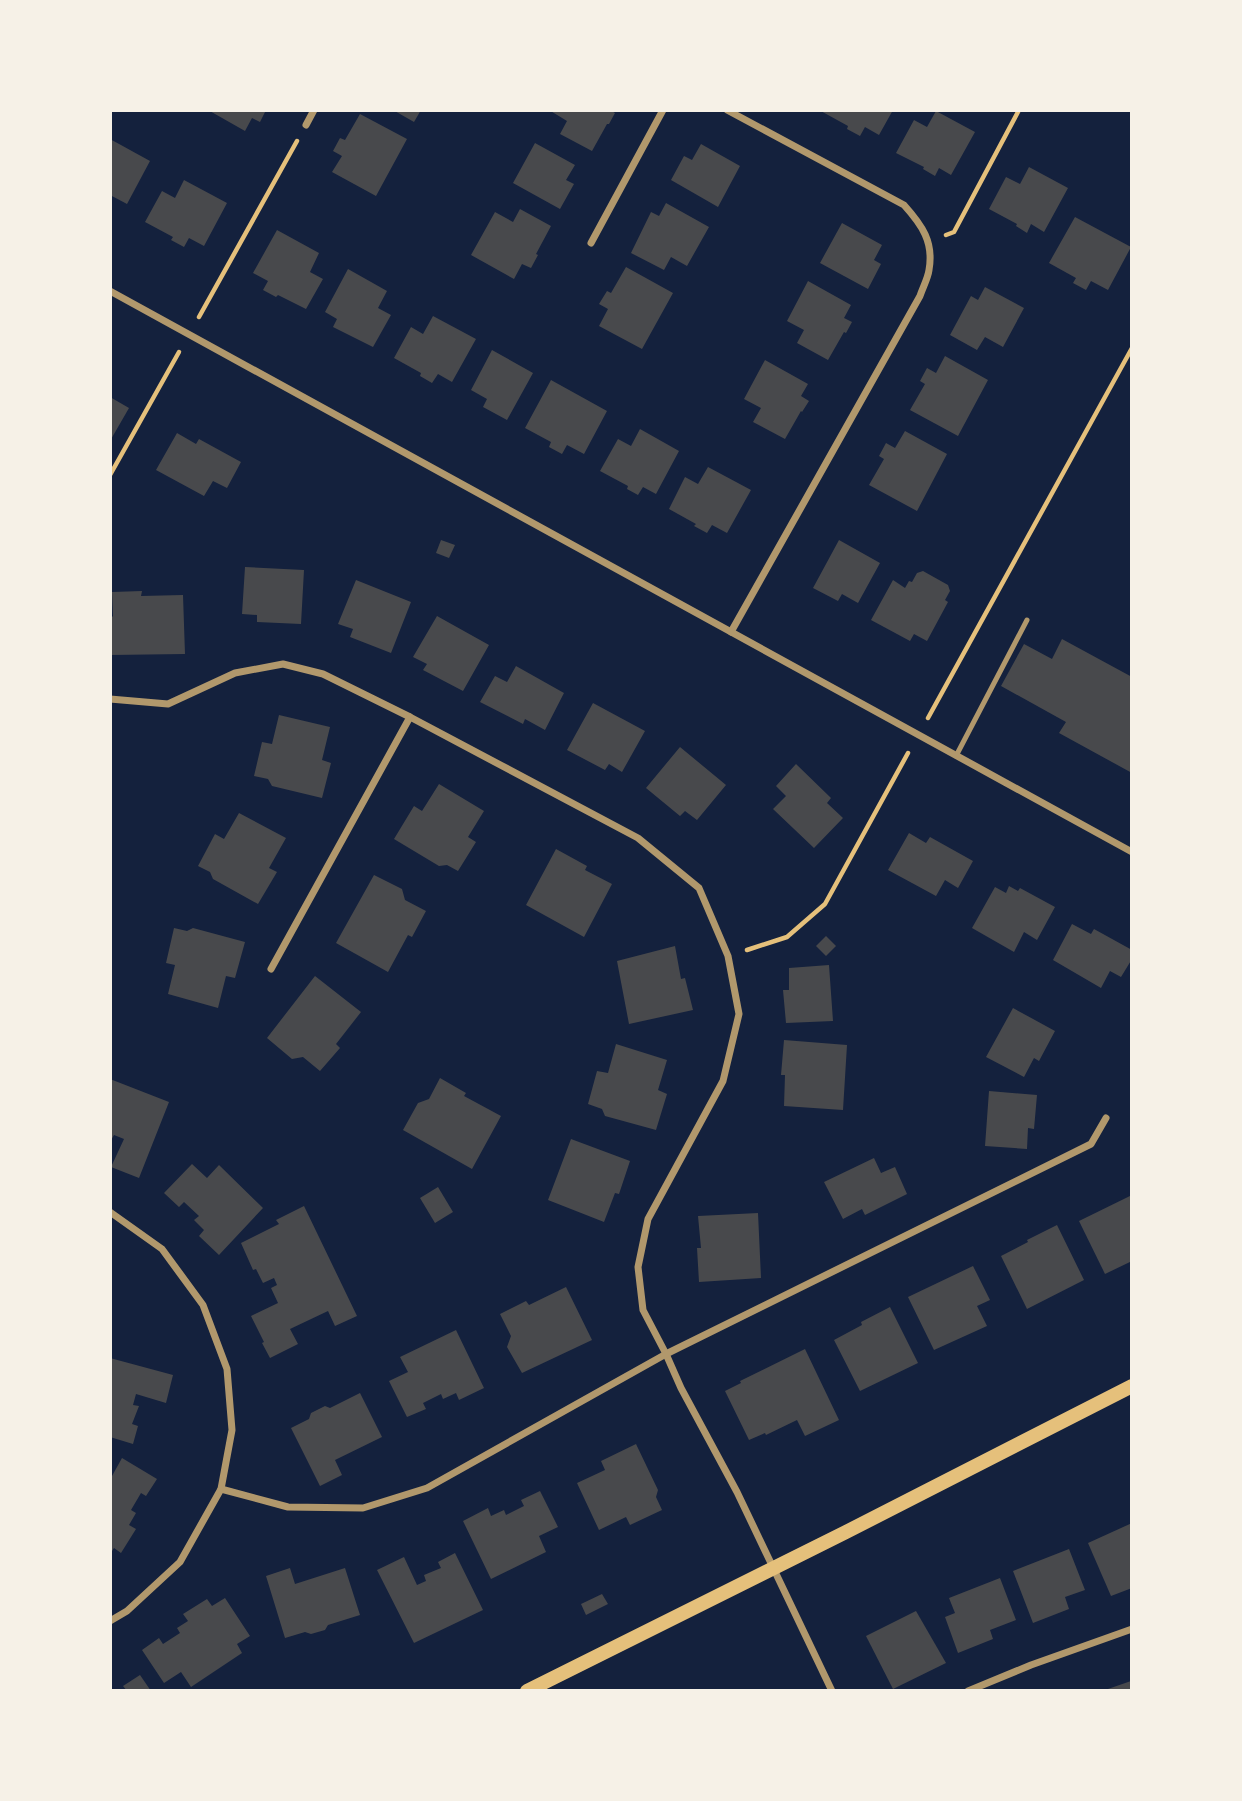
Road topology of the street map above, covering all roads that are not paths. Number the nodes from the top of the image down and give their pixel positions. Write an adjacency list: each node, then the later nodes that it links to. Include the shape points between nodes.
1 (314, 110): 4 (street)
2 (663, 110): 5 (street)
3 (727, 110): 8 (street, via 904,205 929,240 929,270 920,296)
4 (306, 125)
5 (591, 243)
6 (110, 292): 8 (street)
7 (1027, 620): 11 (lane)
8 (731, 632): 11 (street)
9 (110, 699): 10 (street, via 169,704 235,673 283,664 323,674)
10 (410, 717): 13 (street); 16 (street, via 638,838 699,888 728,956 739,1014 723,1081 648,1219 638,1267 643,1310)
11 (957, 756): 12 (street)
12 (1132, 852)
13 (271, 969)
14 (1106, 1118): 16 (street, via 1091,1144)
15 (110, 1212): 18 (street, via 162,1249 203,1305 227,1369 232,1430)
16 (666, 1354): 18 (street, via 428,1488 363,1508 288,1507); 19 (street)
17 (1132, 1386): 19 (main road)
18 (221, 1489): 20 (street, via 180,1562)
19 (772, 1568): 22 (main road); 23 (street)
20 (110, 1621)
21 (1132, 1629): 24 (street)
22 (527, 1691)
23 (832, 1691)
24 (968, 1691)

